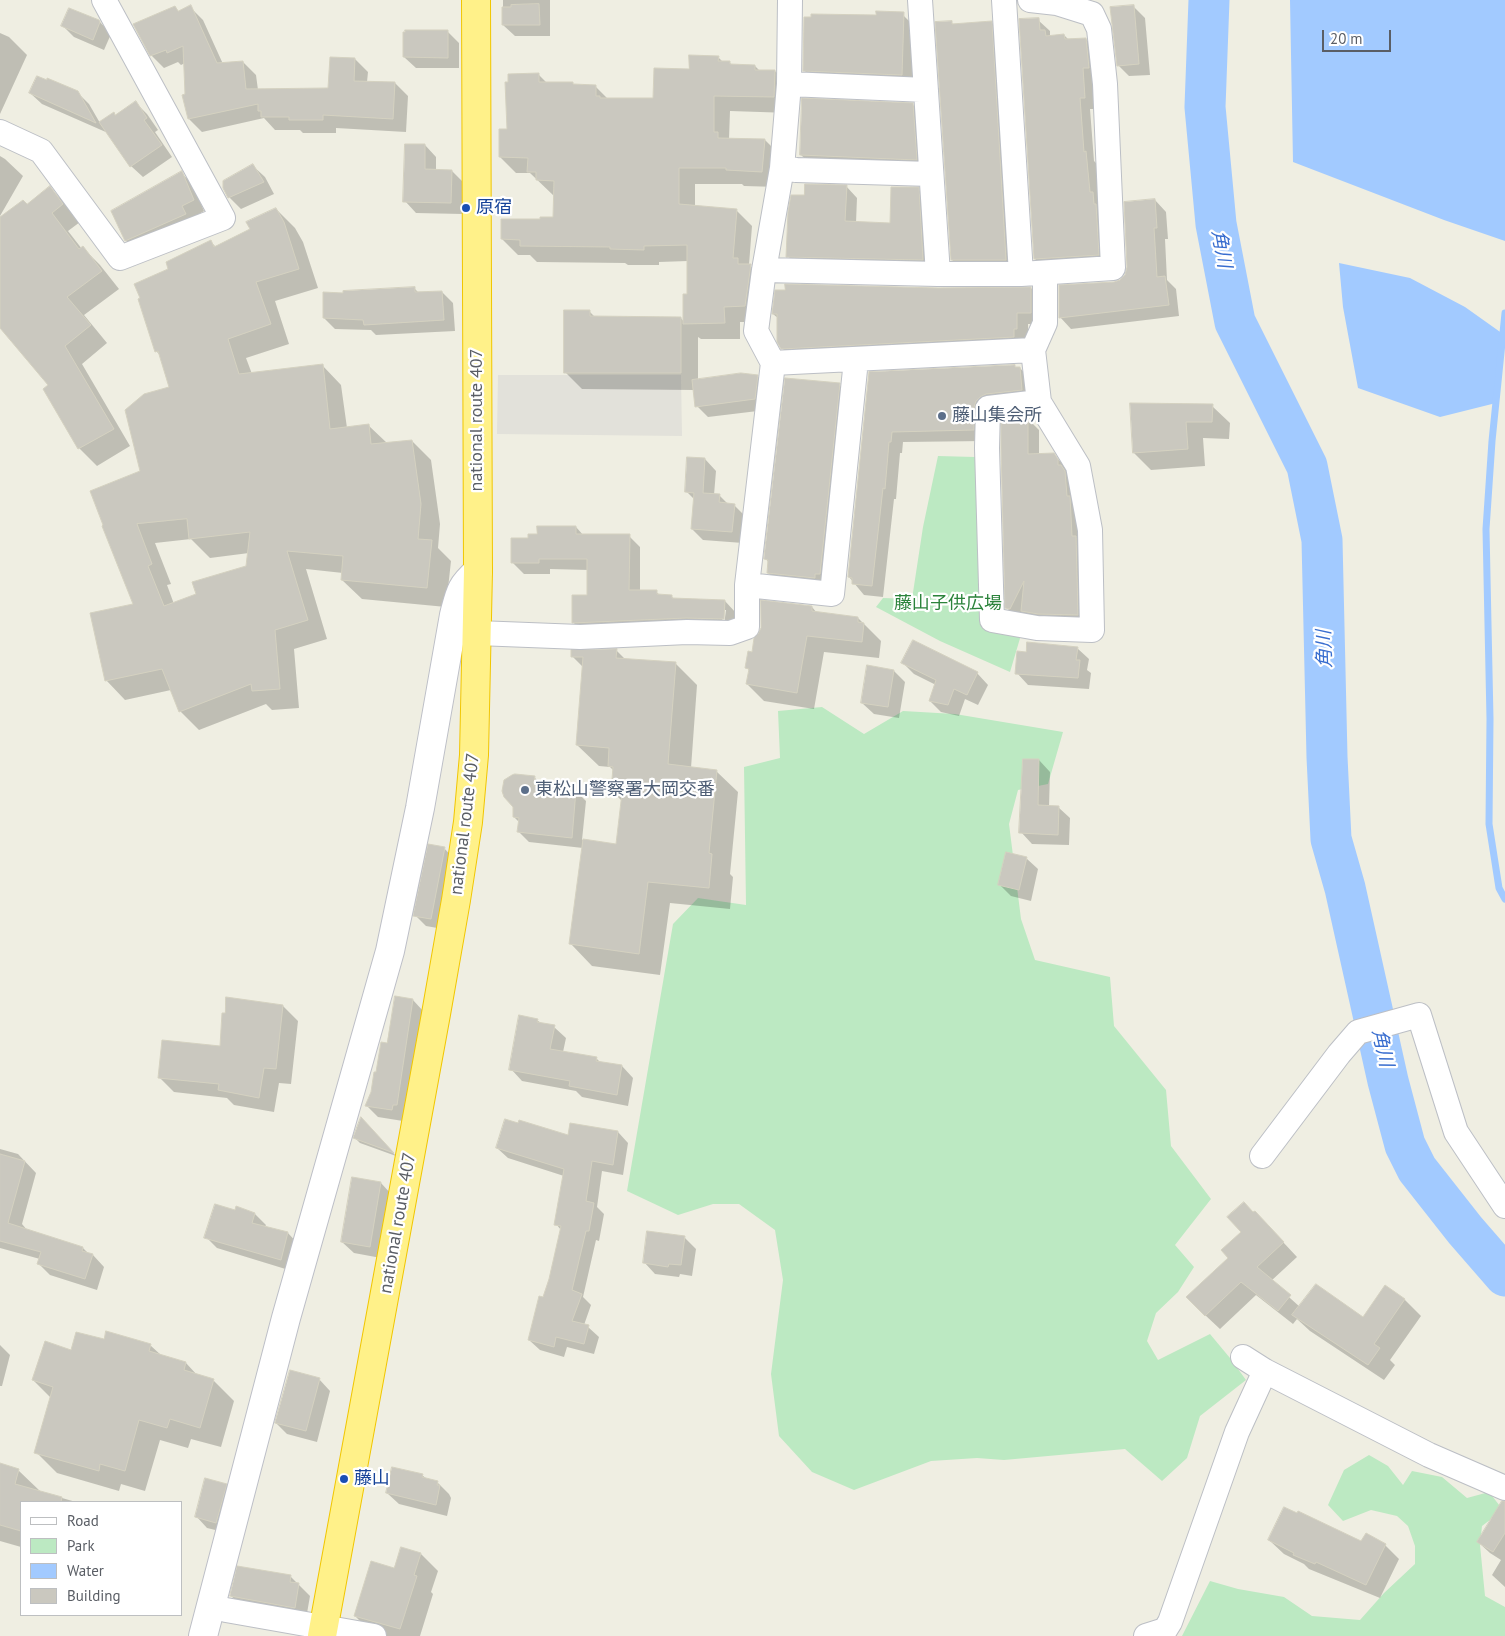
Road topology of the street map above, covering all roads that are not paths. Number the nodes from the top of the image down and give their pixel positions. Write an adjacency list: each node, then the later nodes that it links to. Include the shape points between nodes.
1 (104, 0): 10 (street, via 223,218 120,258 41,151)
2 (476, 0): 21 (highway, national route 407)
3 (790, 0): 8 (street)
4 (920, 0): 9 (street)
5 (1004, 0): 16 (street)
6 (1030, 0): 7 (street)
7 (1057, 1): 14 (street, via 1092,14 1099,29 1105,84 1113,268)
8 (789, 84): 9 (street); 11 (street)
9 (926, 90): 12 (street)
10 (0, 132)
11 (782, 168): 12 (street); 13 (street)
12 (931, 174): 15 (street)
13 (764, 270): 15 (street); 19 (street, via 756,331)
14 (1045, 273): 16 (street); 17 (street, via 1045,323)
15 (938, 274): 16 (street)
16 (1021, 274)
17 (1033, 350): 18 (street); 20 (street)
18 (856, 360): 19 (street); 22 (street, via 832,594)
19 (773, 363): 22 (street)
20 (1039, 402): 20 (street, via 1078,466 1090,530 1092,630 1036,628 992,620 988,408)
21 (478, 571): 23 (highway, national route 407); 29 (street, via 460,589 390,951 286,1318)
22 (747, 585): 23 (street, via 747,627 730,633 580,637)
23 (477, 633): 30 (highway, national route 407, via 474,755 456,900)
24 (1262, 1156): 25 (street, via 1358,1032 1419,1015 1456,1132)
25 (1505, 1206)
26 (1243, 1357): 27 (street)
27 (1264, 1371): 28 (street, via 1429,1455); 33 (street, via 1237,1432 1170,1622 1165,1630)
28 (1505, 1488)
29 (212, 1606): 30 (street); 31 (street)
30 (323, 1632): 32 (street)
31 (203, 1636)
32 (374, 1636)
33 (1146, 1636)

